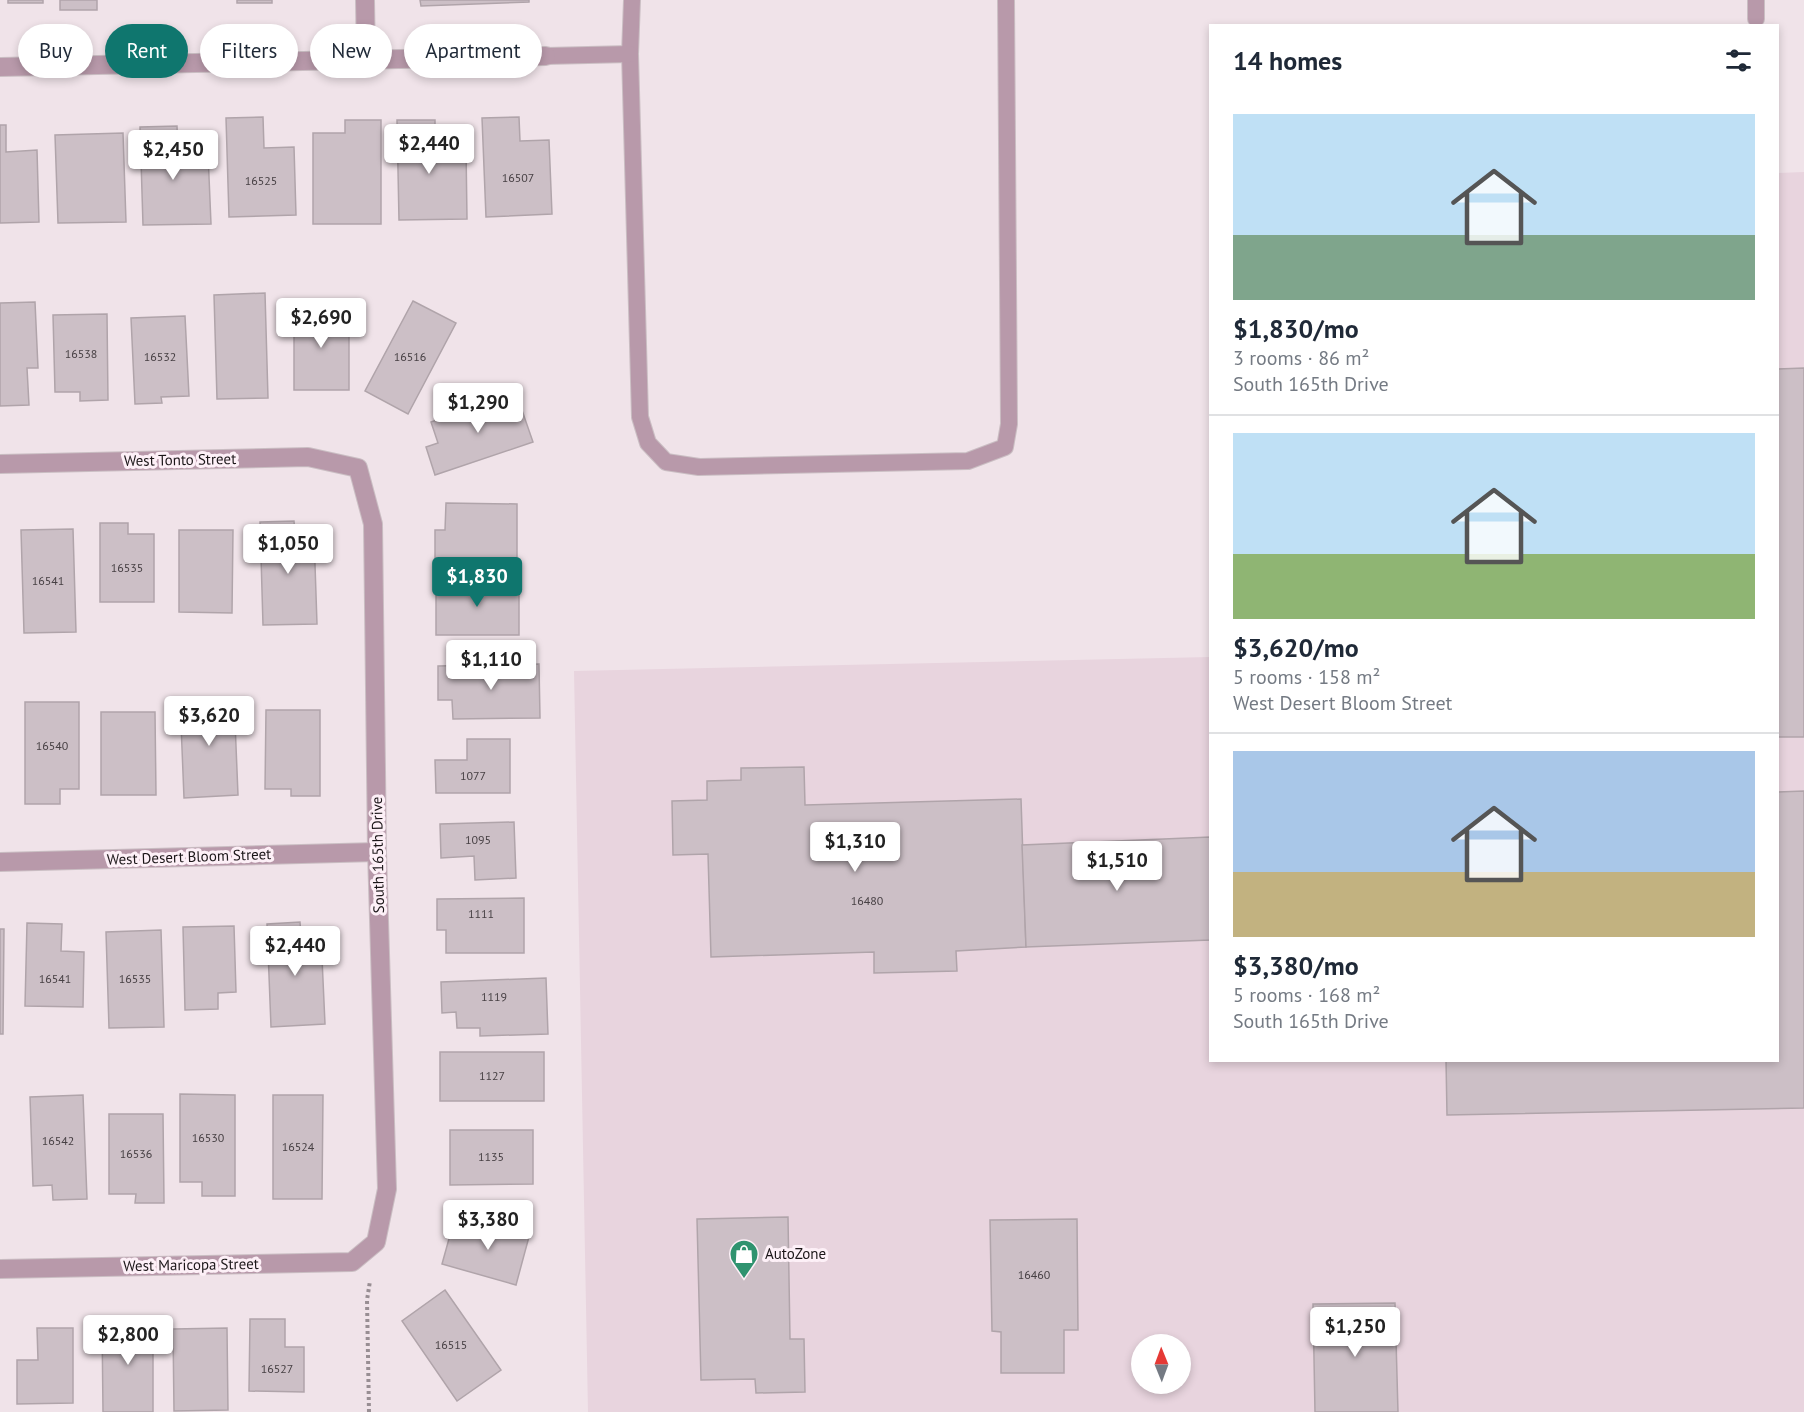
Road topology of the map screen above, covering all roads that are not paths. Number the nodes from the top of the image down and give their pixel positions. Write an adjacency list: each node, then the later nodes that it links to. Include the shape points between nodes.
1 (364, 0): 6 (street)
2 (632, 0): 7 (lane)
3 (1006, 0): 7 (lane, via 1009,424 1005,447 968,461 699,467 666,462 648,443 640,417)
4 (1756, 0): 5 (lane)
5 (1756, 19)
6 (365, 24)
7 (630, 54): 8 (lane)
8 (546, 56): 9 (street)
9 (392, 59)
10 (310, 61): 11 (street)
11 (0, 67)
12 (0, 464): 13 (street, West Tonto Street, via 308,457)
13 (358, 468): 14 (street, South 165th Drive, via 374,524)
14 (377, 852): 15 (street, West Desert Bloom Street); 16 (street, South 165th Drive, via 387,1189)
15 (0, 862)
16 (376, 1242): 17 (street, West Maricopa Street, via 352,1262)
17 (0, 1269)

